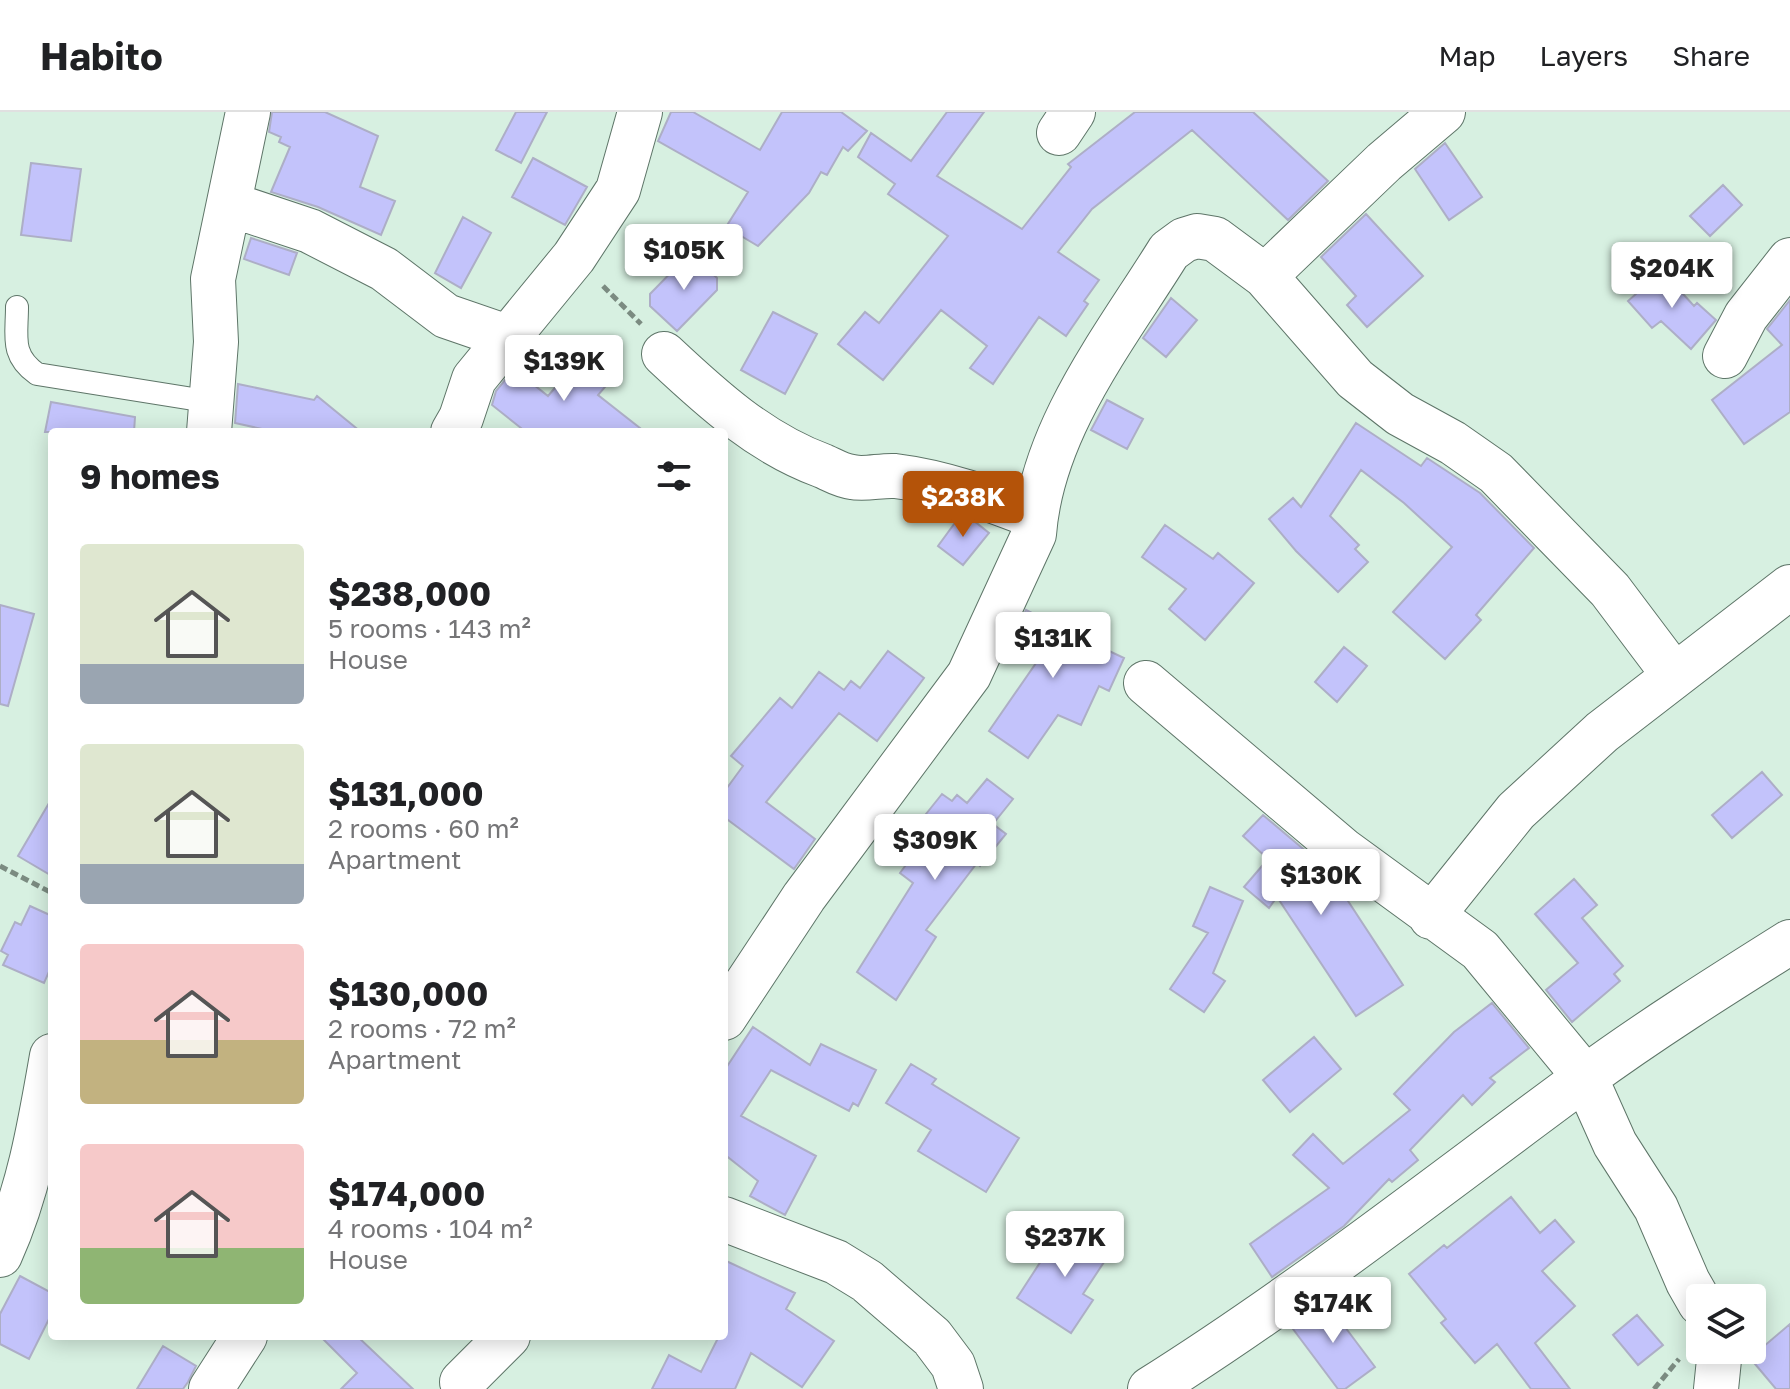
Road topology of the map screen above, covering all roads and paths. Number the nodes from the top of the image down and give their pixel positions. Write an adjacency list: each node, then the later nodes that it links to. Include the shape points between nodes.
1 (248, 112): 4 (street)
2 (640, 112): 5 (street, via 618,190)
3 (1443, 112): 7 (street)
4 (229, 204): 9 (street, via 310,231 384,269 446,316); 12 (street, via 213,279)
5 (574, 257): 9 (street); 10 (path, via 654,336)
6 (1790, 260): 11 (street, via 1746,316)
7 (1265, 276): 14 (street, via 1215,239 1197,236 1169,251 1070,411); 16 (street, via 1355,379 1400,414 1496,473 1610,590)
8 (17, 307): 12 (lane, via 17,353 37,374)
9 (507, 337): 13 (street, via 474,379)
10 (664, 354): 14 (street, via 712,400 775,446 852,478 892,476 947,485)
11 (1725, 356)
12 (211, 417)
13 (455, 428)
14 (1036, 517): 22 (street, via 1034,534 969,675 804,897)
15 (1790, 587): 16 (street)
16 (1674, 675): 20 (street, via 1620,716 1516,811)
17 (1146, 683): 20 (street, via 1343,850)
18 (0, 866): 19 (path)
19 (48, 891)
20 (1431, 917): 23 (street, via 1480,950)
21 (1790, 942): 23 (street)
22 (728, 1012)
23 (1585, 1077): 27 (street, via 1615,1144 1656,1208); 34 (street, via 1341,1261)
24 (48, 1081): 26 (street, via 25,1192)
25 (728, 1221): 33 (street, via 836,1262 867,1281 932,1337 953,1365)
26 (0, 1255)
27 (1689, 1284)
28 (242, 1340): 32 (street)
29 (504, 1340): 31 (street)
30 (1719, 1364): 35 (street)
31 (462, 1382)
32 (211, 1389)
33 (961, 1389)
34 (1150, 1389)
35 (1716, 1389)

